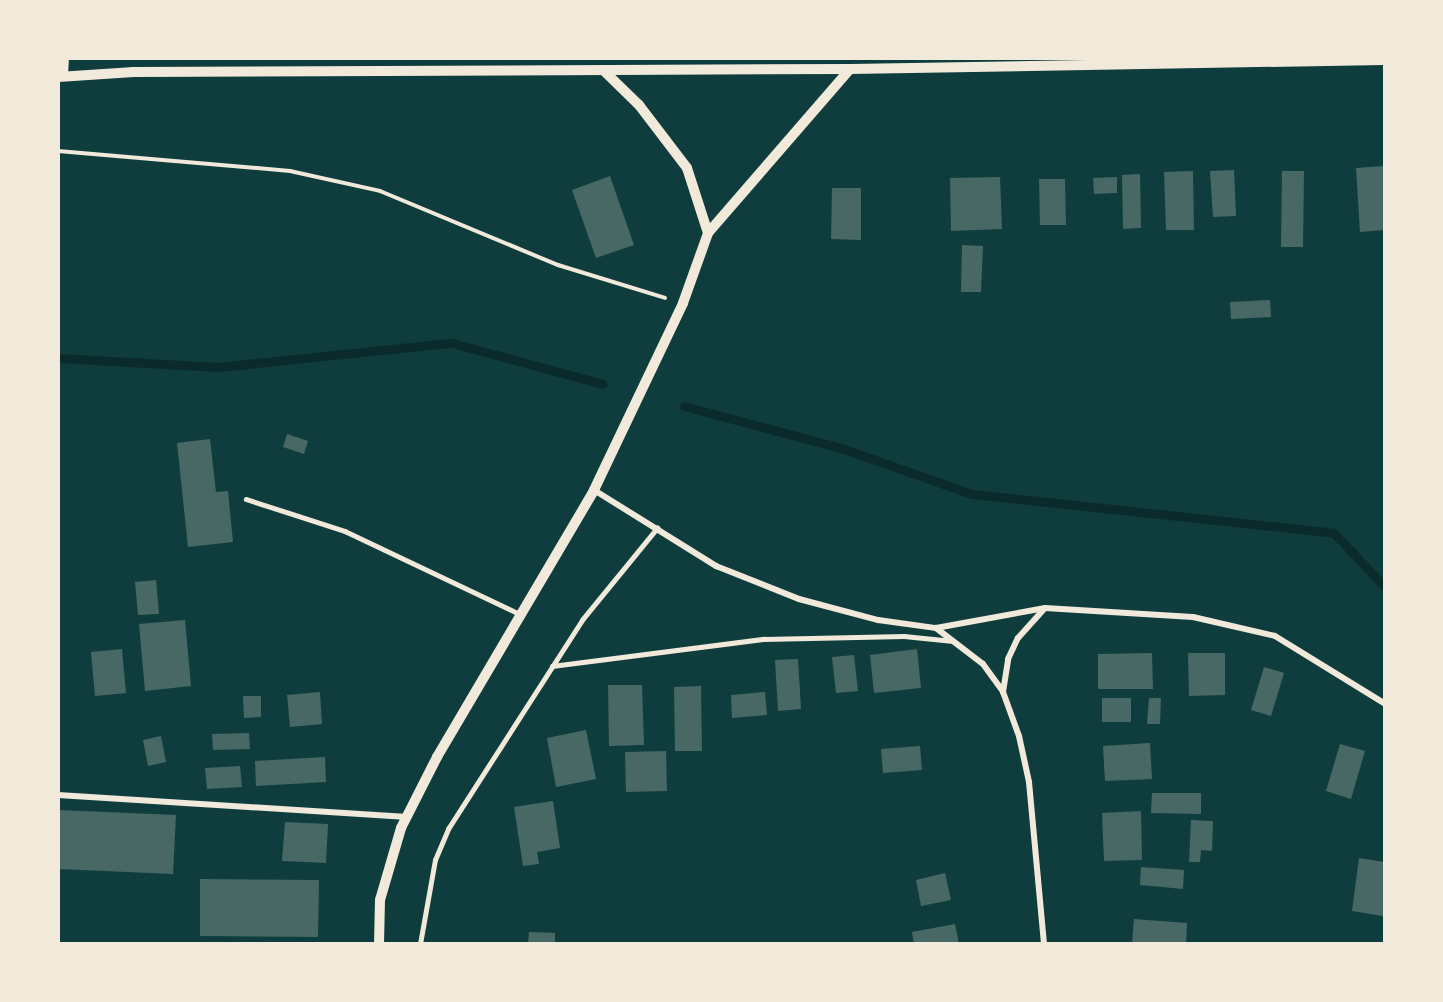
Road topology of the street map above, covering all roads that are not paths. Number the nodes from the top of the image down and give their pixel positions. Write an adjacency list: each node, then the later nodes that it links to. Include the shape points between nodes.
1 (64, 58): 5 (street)
2 (1384, 60): 3 (street)
3 (850, 69): 4 (street); 6 (street)
4 (603, 70): 5 (street, via 134,72); 6 (street, via 639,105 687,168)
5 (61, 77)
6 (708, 233): 7 (street, via 683,303)
7 (594, 490): 9 (street); 11 (street)
8 (246, 499): 11 (lane, via 345,531)
9 (657, 528): 12 (street, via 716,566 799,599 878,620); 14 (lane, via 582,620)
10 (1045, 608): 12 (street); 15 (street, via 1018,638 1008,659); 16 (street, via 1193,617 1275,636)
11 (520, 614): 18 (street)
12 (936, 628): 13 (street)
13 (955, 641): 14 (lane, via 904,636 764,639); 15 (street, via 983,664)
14 (551, 667): 20 (lane, via 448,829 435,860)
15 (1003, 692): 21 (street, via 1019,736 1029,782)
16 (1384, 703)
17 (58, 795): 18 (street)
18 (407, 817): 19 (street, via 380,900)
19 (379, 944)
20 (420, 944)
21 (1044, 944)

